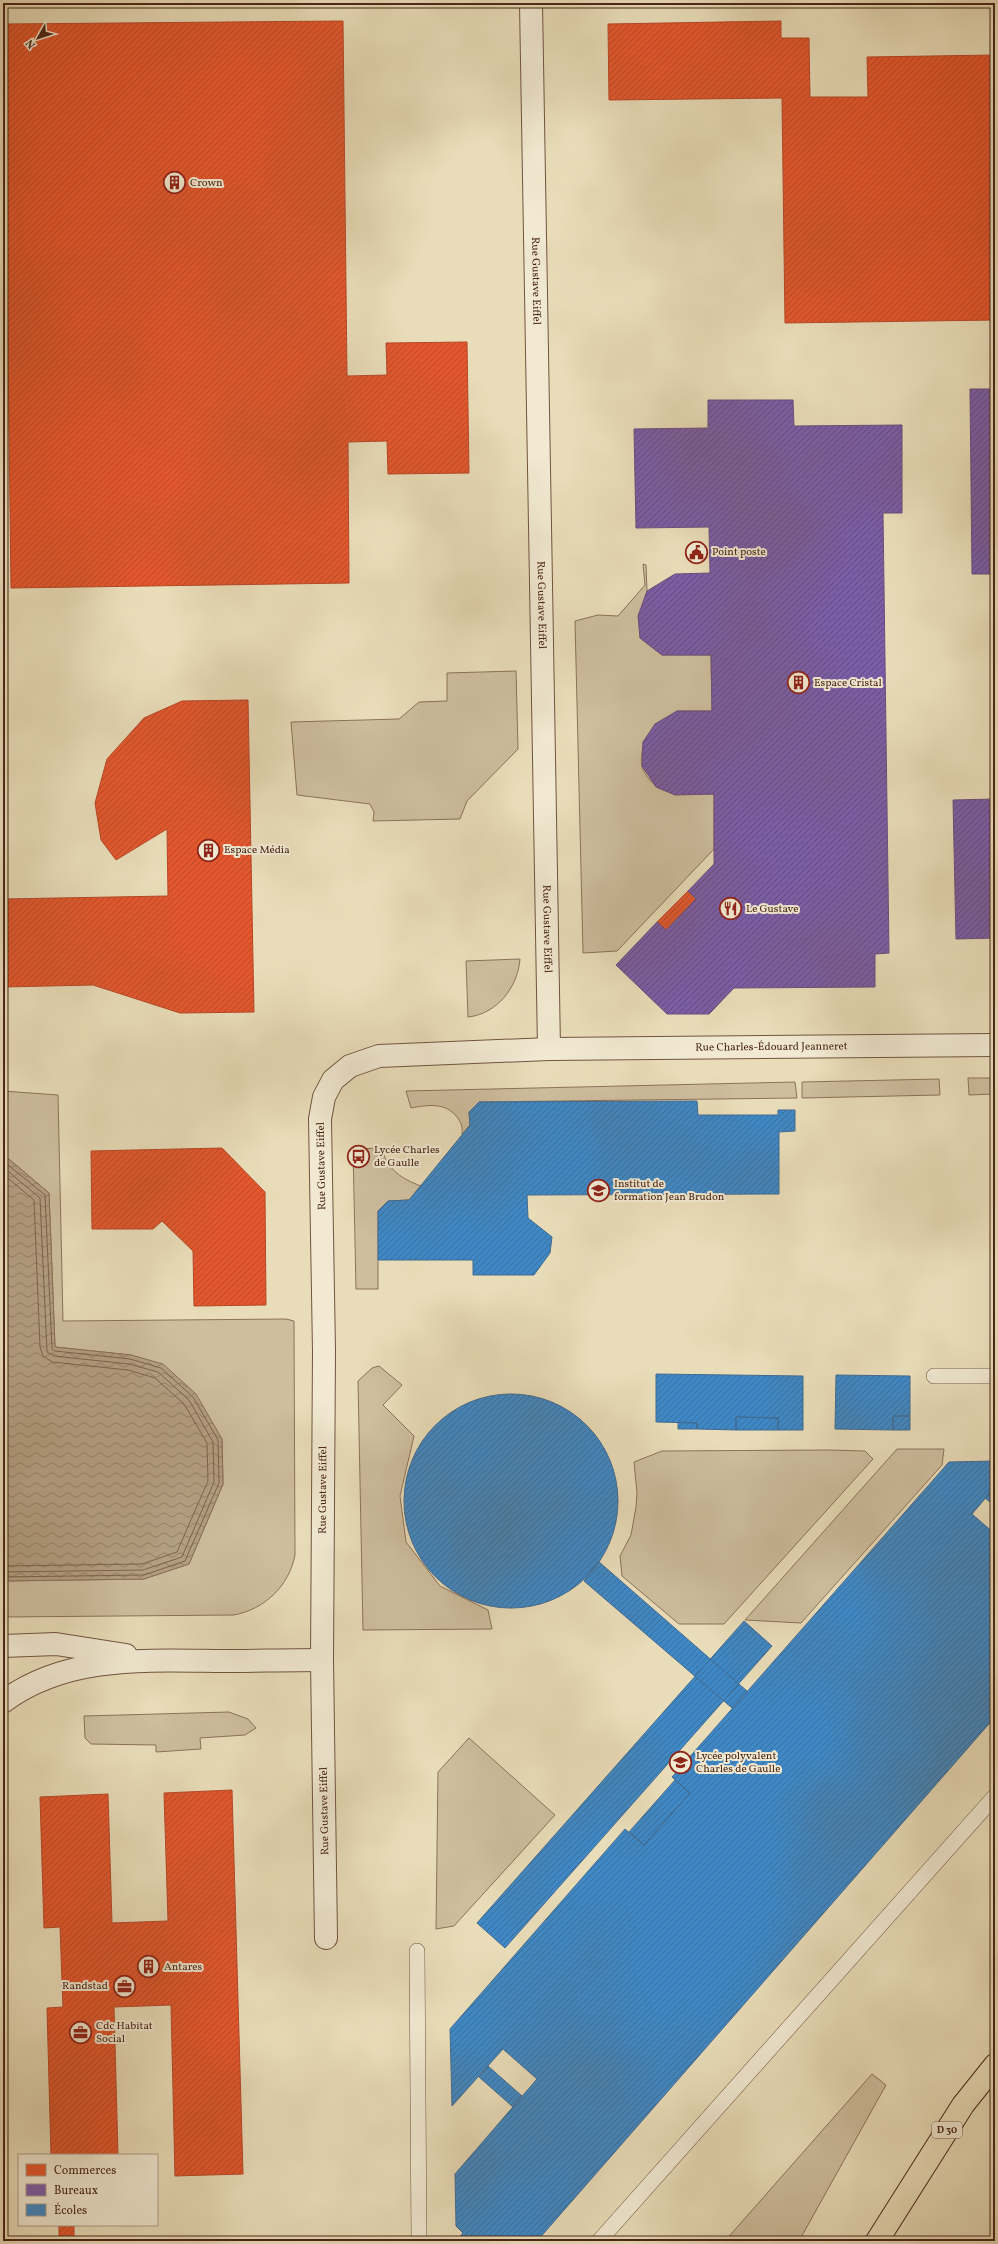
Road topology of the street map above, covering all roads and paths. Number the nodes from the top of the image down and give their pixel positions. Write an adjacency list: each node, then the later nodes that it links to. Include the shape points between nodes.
1 (531, 3): 3 (street, Rue Gustave Eiffel)
2 (995, 1045): 3 (street, Rue Charles-Édouard Jeanneret)
3 (549, 1049): 8 (street, Rue Gustave Eiffel, via 378,1056 365,1059 341,1071 324,1097 320,1120 324,1351)
4 (934, 1376): 5 (lane)
5 (995, 1376)
6 (3, 1646): 7 (street, via 56,1644)
7 (153, 1660): 8 (street); 9 (street, via 112,1662 62,1674 33,1683)
8 (322, 1660): 11 (street, Rue Gustave Eiffel)
9 (3, 1702)
10 (995, 1796): 15 (lane)
11 (326, 1938)
12 (417, 1951): 14 (lane)
13 (995, 2065): 16 (main road, D 30, via 963,2105)
14 (419, 2241)
15 (599, 2241)
16 (876, 2241)

